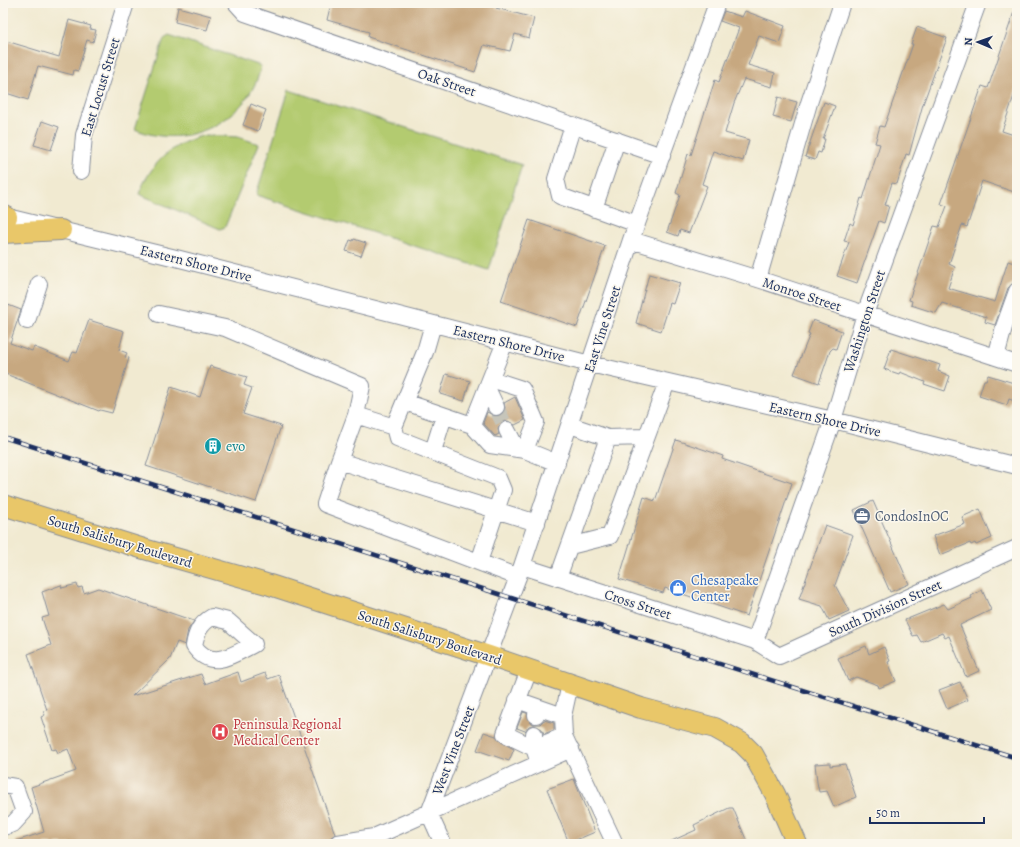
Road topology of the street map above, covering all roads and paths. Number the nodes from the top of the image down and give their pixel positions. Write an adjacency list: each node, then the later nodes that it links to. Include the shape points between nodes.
1 (126, 3): 9 (street, East Locust Street, via 84,135)
2 (716, 3): 8 (street, East Vine Street)
3 (842, 3): 15 (street, via 809,103)
4 (978, 3): 19 (street, Washington Street)
5 (243, 6): 6 (street, Oak Street)
6 (573, 125): 7 (street, Oak Street); 10 (street, via 556,179 560,196)
7 (617, 140): 8 (street, Oak Street); 10 (street)
8 (662, 156): 12 (street, East Vine Street)
9 (81, 171)
10 (594, 208): 12 (street)
11 (4, 220): 13 (main road)
12 (637, 224): 14 (street, East Vine Street)
13 (61, 230): 21 (street, Eastern Shore Drive)
14 (631, 240): 15 (street, Monroe Street); 24 (street, East Vine Street)
15 (758, 279): 19 (street, Monroe Street)
16 (39, 284): 20 (street)
17 (1017, 291): 23 (street)
18 (160, 314): 30 (street, via 225,328 362,386)
19 (865, 314): 23 (street, Monroe Street); 32 (street, Washington Street)
20 (27, 321)
21 (433, 324): 22 (street, Eastern Shore Drive); 28 (street)
22 (505, 342): 24 (street, Eastern Shore Drive); 27 (street)
23 (996, 357): 25 (street, Monroe Street)
24 (590, 364): 26 (street, Eastern Shore Drive); 34 (street, East Vine Street)
25 (1017, 364)
26 (667, 382): 32 (street, Eastern Shore Drive); 37 (street)
27 (489, 383): 29 (street); 33 (street); 39 (street, via 522,389 536,422)
28 (405, 402): 31 (street); 35 (street)
29 (496, 407)
30 (356, 415): 35 (street); 41 (street)
31 (444, 416): 33 (street); 40 (street)
32 (833, 420): 43 (street, Eastern Shore Drive); 52 (street, Washington Street)
33 (472, 425): 39 (street, via 490,445)
34 (570, 425): 38 (street); 42 (street, East Vine Street)
35 (394, 427): 40 (street, via 397,438)
36 (507, 430): 39 (street)
37 (646, 437): 38 (street); 47 (street, via 610,536)
38 (608, 438): 47 (street)
39 (521, 449): 42 (street)
40 (433, 451): 45 (street, via 498,478 503,490)
41 (339, 461): 45 (street); 49 (street, Cross Street, via 325,504)
42 (556, 463): 46 (street, East Vine Street)
43 (1017, 466)
44 (3, 505): 53 (main road, South Salisbury Boulevard, via 270,585)
45 (496, 510): 46 (street); 49 (street)
46 (537, 523): 50 (street, East Vine Street)
47 (570, 546): 51 (street)
48 (1017, 548): 52 (street, South Division Street, via 779,656)
49 (479, 562): 50 (street, Cross Street)
50 (520, 571): 51 (street, Cross Street); 53 (street, East Vine Street)
51 (558, 578): 52 (street, Cross Street)
52 (755, 642)
53 (489, 656): 54 (main road, South Salisbury Boulevard); 62 (street, West Vine Street)
54 (529, 670): 55 (main road, South Salisbury Boulevard); 56 (street)
55 (570, 684): 57 (street); 68 (main road, South Salisbury Boulevard, via 641,708 715,728 742,743 753,754 775,794)
56 (517, 700): 57 (street, via 537,711); 58 (street, via 505,734)
57 (563, 716): 59 (street)
58 (534, 741): 59 (street); 60 (street)
59 (567, 743): 60 (street); 67 (street)
60 (539, 763): 62 (street)
61 (3, 785): 63 (street, via 15,787 24,812 13,824)
62 (429, 813): 64 (street); 66 (street, West Vine Street)
63 (3, 827)
64 (371, 841): 65 (street)
65 (338, 843)
66 (443, 844)
67 (615, 844)
68 (797, 844)

